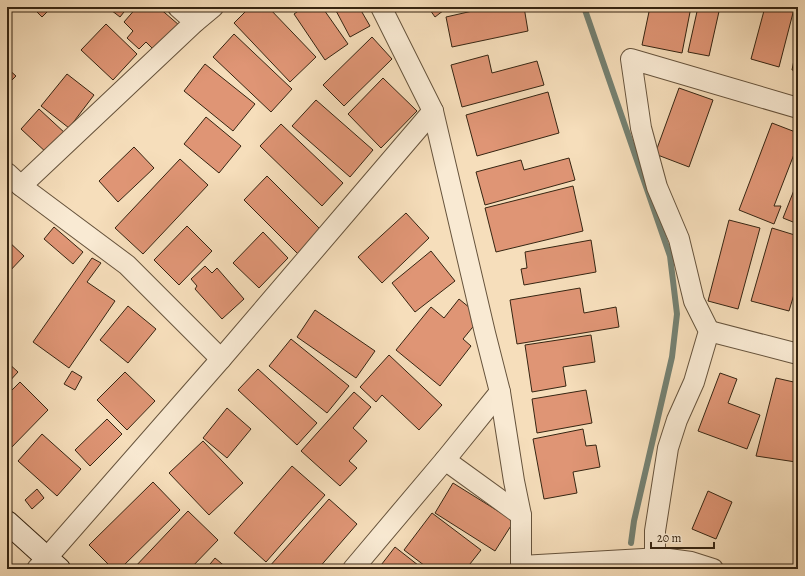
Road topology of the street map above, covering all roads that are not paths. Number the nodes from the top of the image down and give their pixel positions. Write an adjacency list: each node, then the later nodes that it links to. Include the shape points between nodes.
1 (178, 7): 4 (street)
2 (213, 7): 4 (street)
3 (381, 7): 6 (street)
4 (195, 22): 7 (street)
5 (798, 108): 8 (street, via 632,59 641,128 657,187 679,239 694,301)
6 (434, 111): 10 (street); 11 (street)
7 (14, 180): 10 (street, via 127,265)
8 (709, 331): 9 (street); 15 (street, via 694,382 668,448 655,531)
9 (798, 354)
10 (221, 359): 16 (street)
11 (500, 392): 12 (street); 13 (street)
12 (446, 460): 13 (street); 18 (street)
13 (521, 515): 17 (street)
14 (7, 522): 16 (street)
15 (656, 559): 17 (street); 19 (street, via 691,562)
16 (48, 565)
17 (521, 568)
18 (353, 569)
19 (713, 569)

